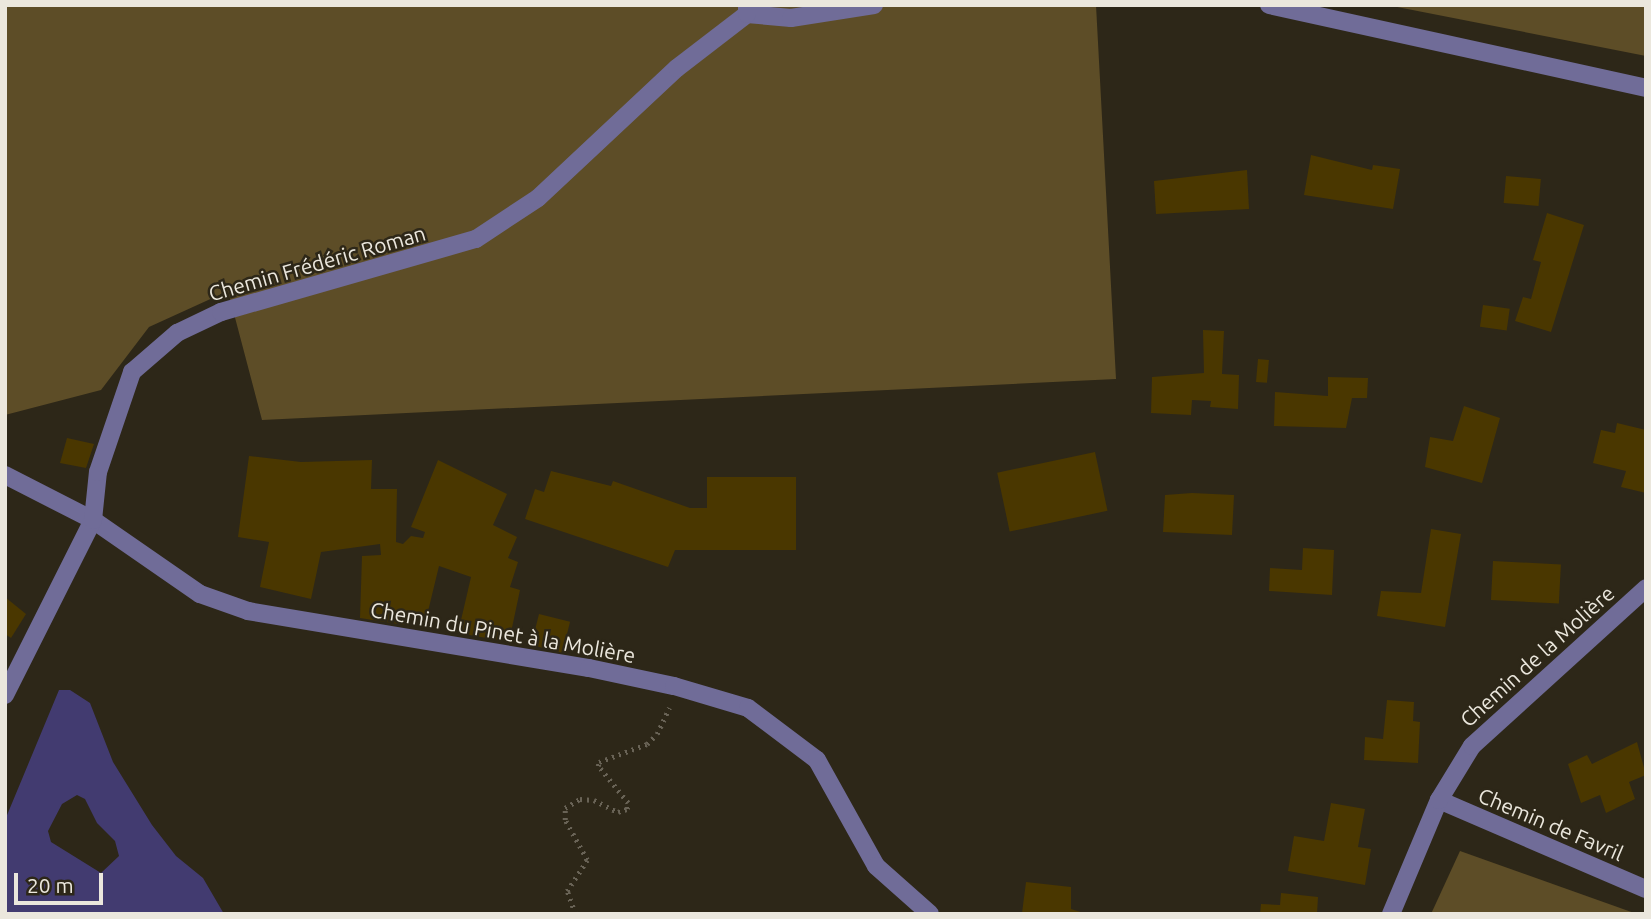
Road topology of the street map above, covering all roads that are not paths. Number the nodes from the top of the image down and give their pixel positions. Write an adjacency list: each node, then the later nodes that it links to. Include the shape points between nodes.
1 (874, 5): 3 (street, via 791,18)
2 (1269, 5): 4 (street)
3 (747, 10): 6 (street, Chemin Frédéric Roman, via 677,68 538,198 476,239 221,312 177,333 132,372 97,472)
4 (1646, 88)
5 (5, 475): 6 (street, Chemin du Pinet à la Molière)
6 (93, 520): 8 (street, Chemin Frédéric Roman); 11 (street, Chemin du Pinet à la Molière, via 200,594 248,611 674,685 748,708 817,760 876,866)
7 (1646, 588): 9 (street, Chemin de la Molière, via 1472,746)
8 (5, 695)
9 (1439, 800): 10 (street, Chemin de Favril); 12 (street, Chemin de la Molière)
10 (1646, 889)
11 (930, 914)
12 (1391, 914)

